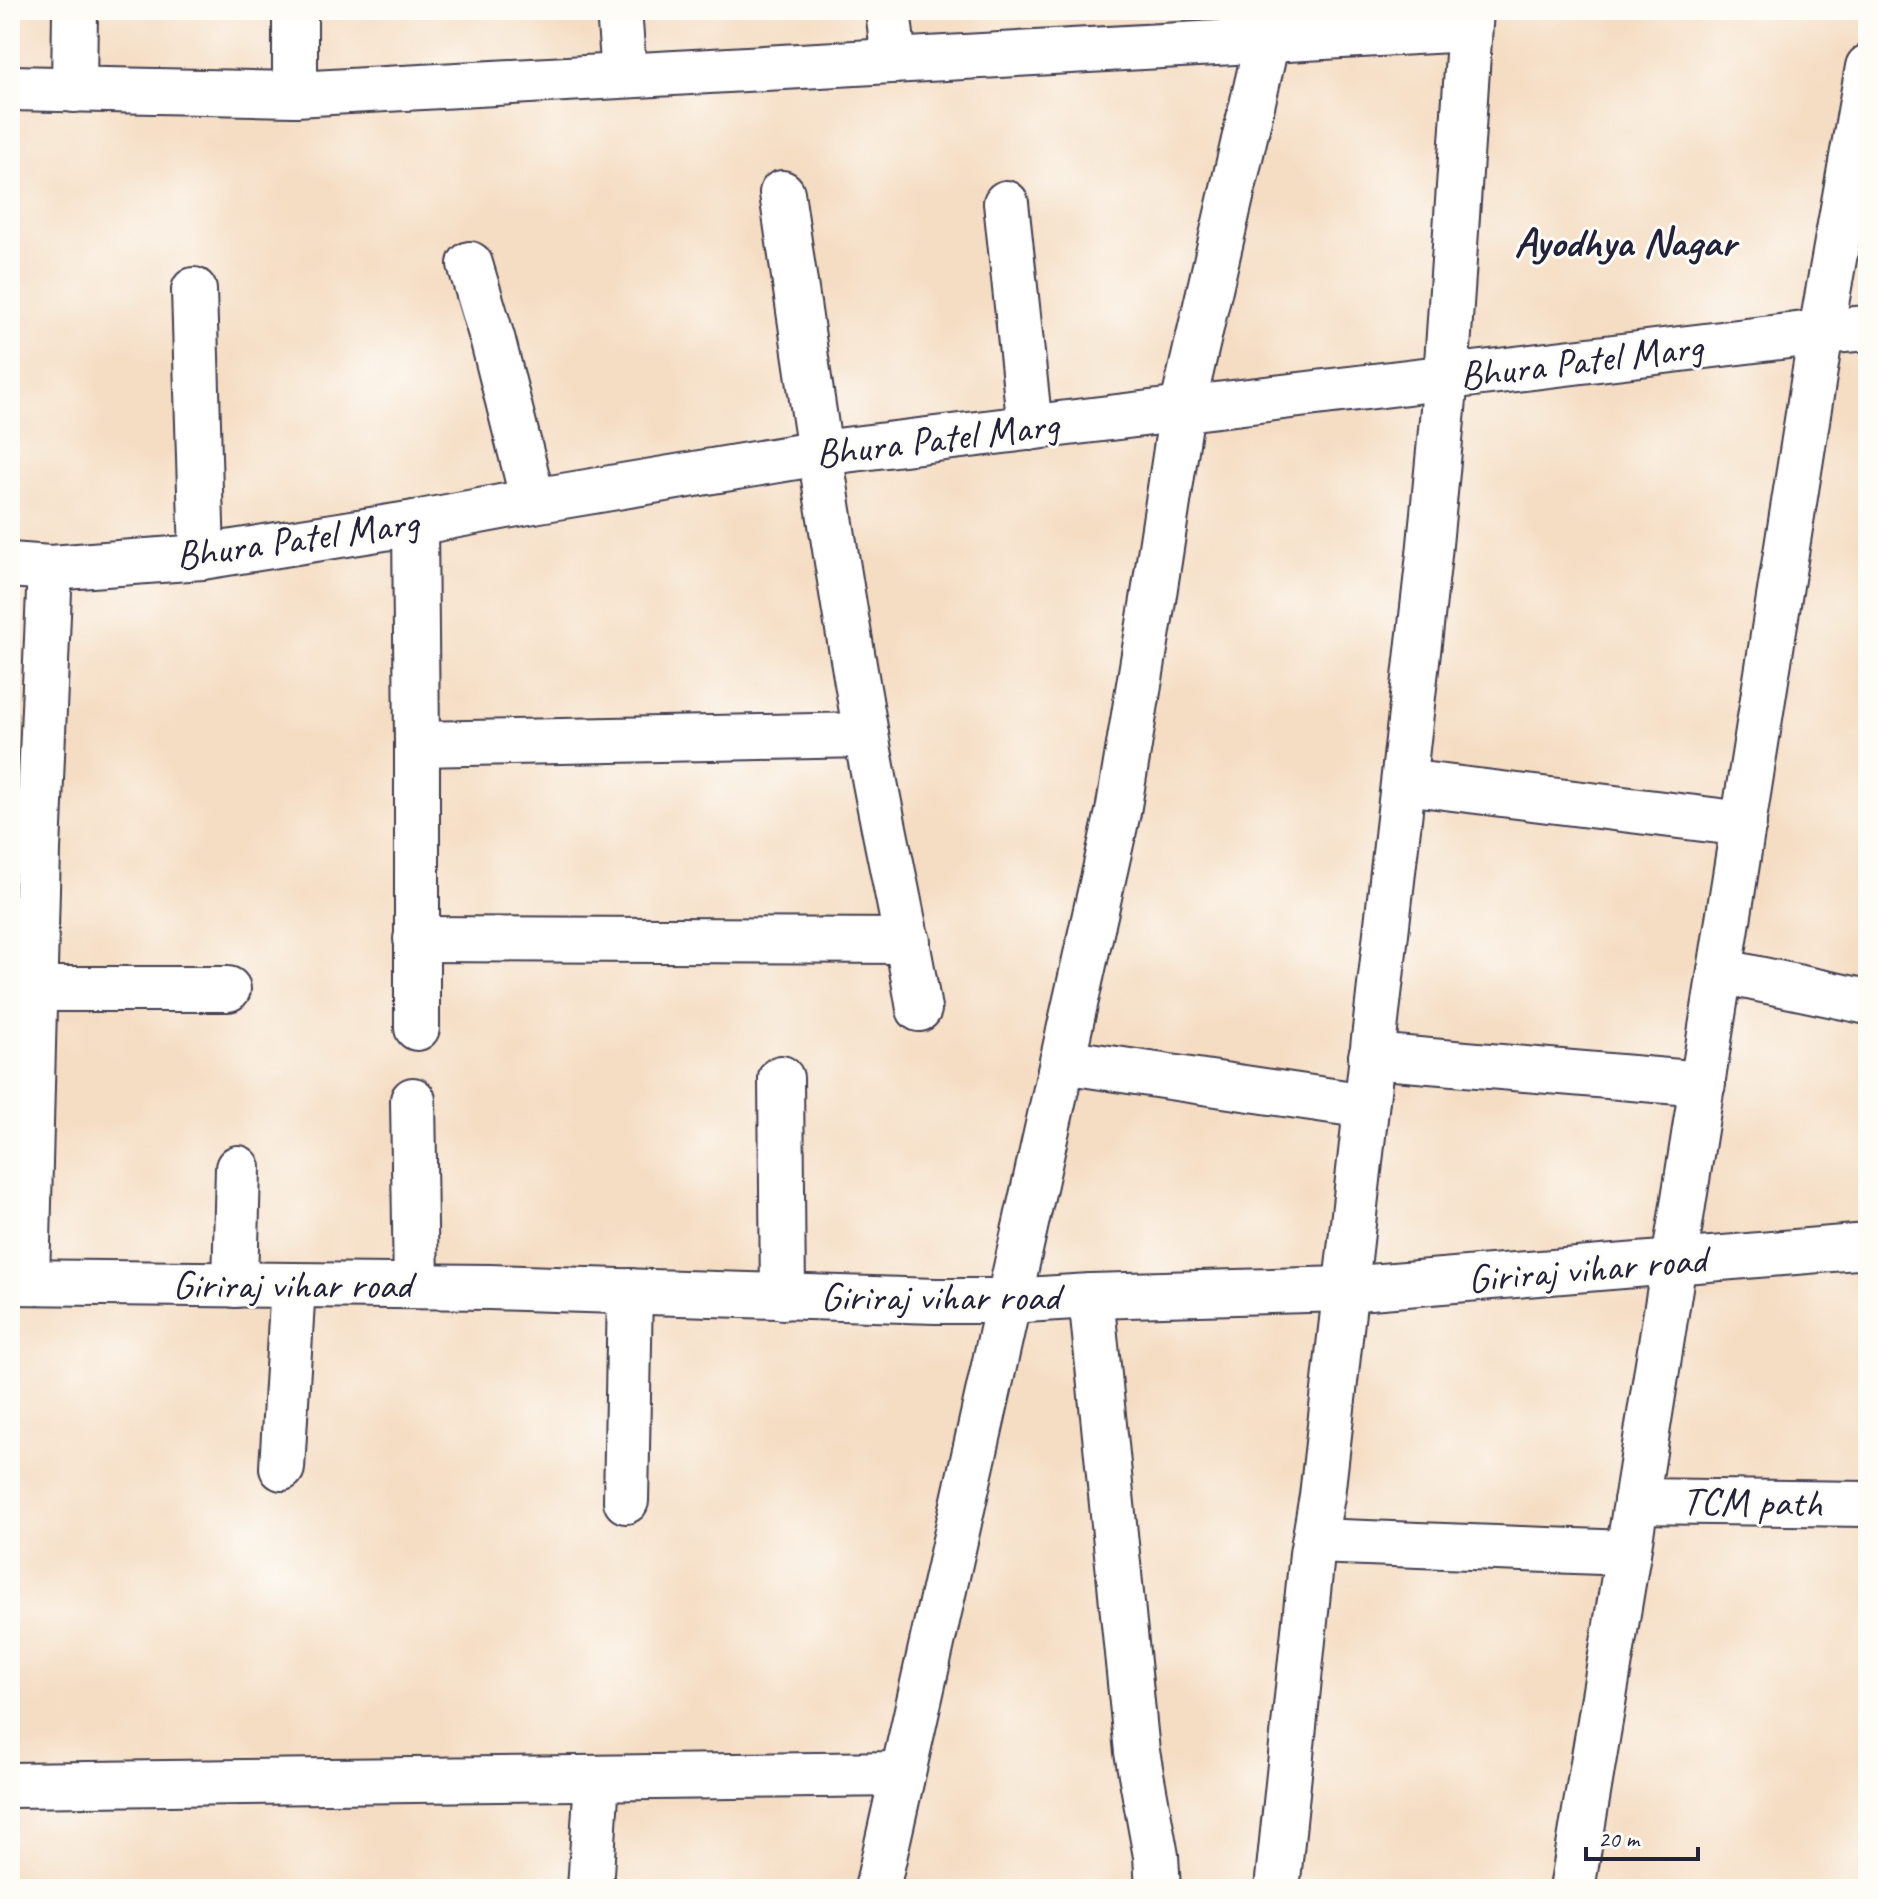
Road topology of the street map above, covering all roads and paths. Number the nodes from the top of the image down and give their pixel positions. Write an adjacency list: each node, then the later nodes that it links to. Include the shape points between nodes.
1 (75, 10): 12 (street)
2 (295, 10): 13 (street)
3 (619, 10): 10 (street)
4 (888, 10): 8 (street)
5 (1470, 19): 6 (street); 20 (street)
6 (1271, 25): 7 (street); 21 (street)
7 (1152, 28): 8 (street)
8 (894, 60): 10 (street)
9 (1868, 67): 19 (street)
10 (624, 75): 13 (street)
11 (10, 88): 12 (street)
12 (74, 90): 13 (street)
13 (295, 94)
14 (782, 193): 23 (street)
15 (1006, 203): 22 (street)
16 (470, 264): 24 (street)
17 (194, 290): 26 (street)
18 (1868, 328): 19 (street, Bhura Patel Marg)
19 (1821, 332): 20 (street, Bhura Patel Marg); 31 (street)
20 (1446, 378): 21 (street, Bhura Patel Marg); 30 (street)
21 (1182, 410): 22 (street, Bhura Patel Marg); 42 (street, via 1118,812)
22 (1030, 428): 23 (street, Bhura Patel Marg)
23 (820, 453): 24 (street, Bhura Patel Marg); 28 (street)
24 (533, 501): 25 (street, Bhura Patel Marg)
25 (415, 523): 26 (street, Bhura Patel Marg); 29 (street)
26 (202, 557): 27 (street, Bhura Patel Marg)
27 (30, 566): 32 (street)
28 (866, 735): 29 (street); 34 (street)
29 (417, 744): 33 (street)
30 (1404, 782): 31 (street); 41 (street)
31 (1744, 824): 35 (street)
32 (24, 849): 36 (street)
33 (416, 939): 34 (street); 40 (street)
34 (908, 941): 39 (street)
35 (1720, 971): 38 (street); 44 (street)
36 (34, 989): 37 (street); 50 (street)
37 (228, 989)
38 (1868, 1002)
39 (919, 1009)
40 (417, 1028)
41 (1371, 1056): 44 (street); 46 (street)
42 (1062, 1061): 46 (street); 58 (street)
43 (781, 1078): 57 (street)
44 (1703, 1084): 49 (street)
45 (413, 1100): 53 (street)
46 (1366, 1106): 54 (street)
47 (238, 1168): 51 (street)
48 (1868, 1246): 49 (street, Giriraj vihar road)
49 (1674, 1262): 54 (street, Giriraj vihar road); 61 (street)
50 (19, 1282): 51 (street, Giriraj vihar road)
51 (235, 1285): 52 (street, Giriraj vihar road)
52 (293, 1285): 53 (street, Giriraj vihar road); 59 (street)
53 (416, 1286): 55 (street, Giriraj vihar road)
54 (1345, 1289): 56 (street, Giriraj vihar road); 63 (street)
55 (630, 1291): 57 (street, Giriraj vihar road); 60 (street)
56 (1091, 1296): 58 (street, Giriraj vihar road); 70 (street, via 1137,1752)
57 (783, 1297): 58 (street, Giriraj vihar road)
58 (1008, 1301): 65 (street)
59 (282, 1468)
60 (626, 1501)
61 (1636, 1501): 62 (street, TCM path); 64 (street)
62 (1868, 1504)
63 (1315, 1541): 64 (street); 71 (street)
64 (1628, 1553): 72 (street)
65 (902, 1774): 66 (street); 69 (street)
66 (597, 1778): 67 (street); 68 (street)
67 (10, 1785)
68 (590, 1889)
69 (877, 1889)
70 (1158, 1889)
71 (1277, 1889)
72 (1572, 1889)

